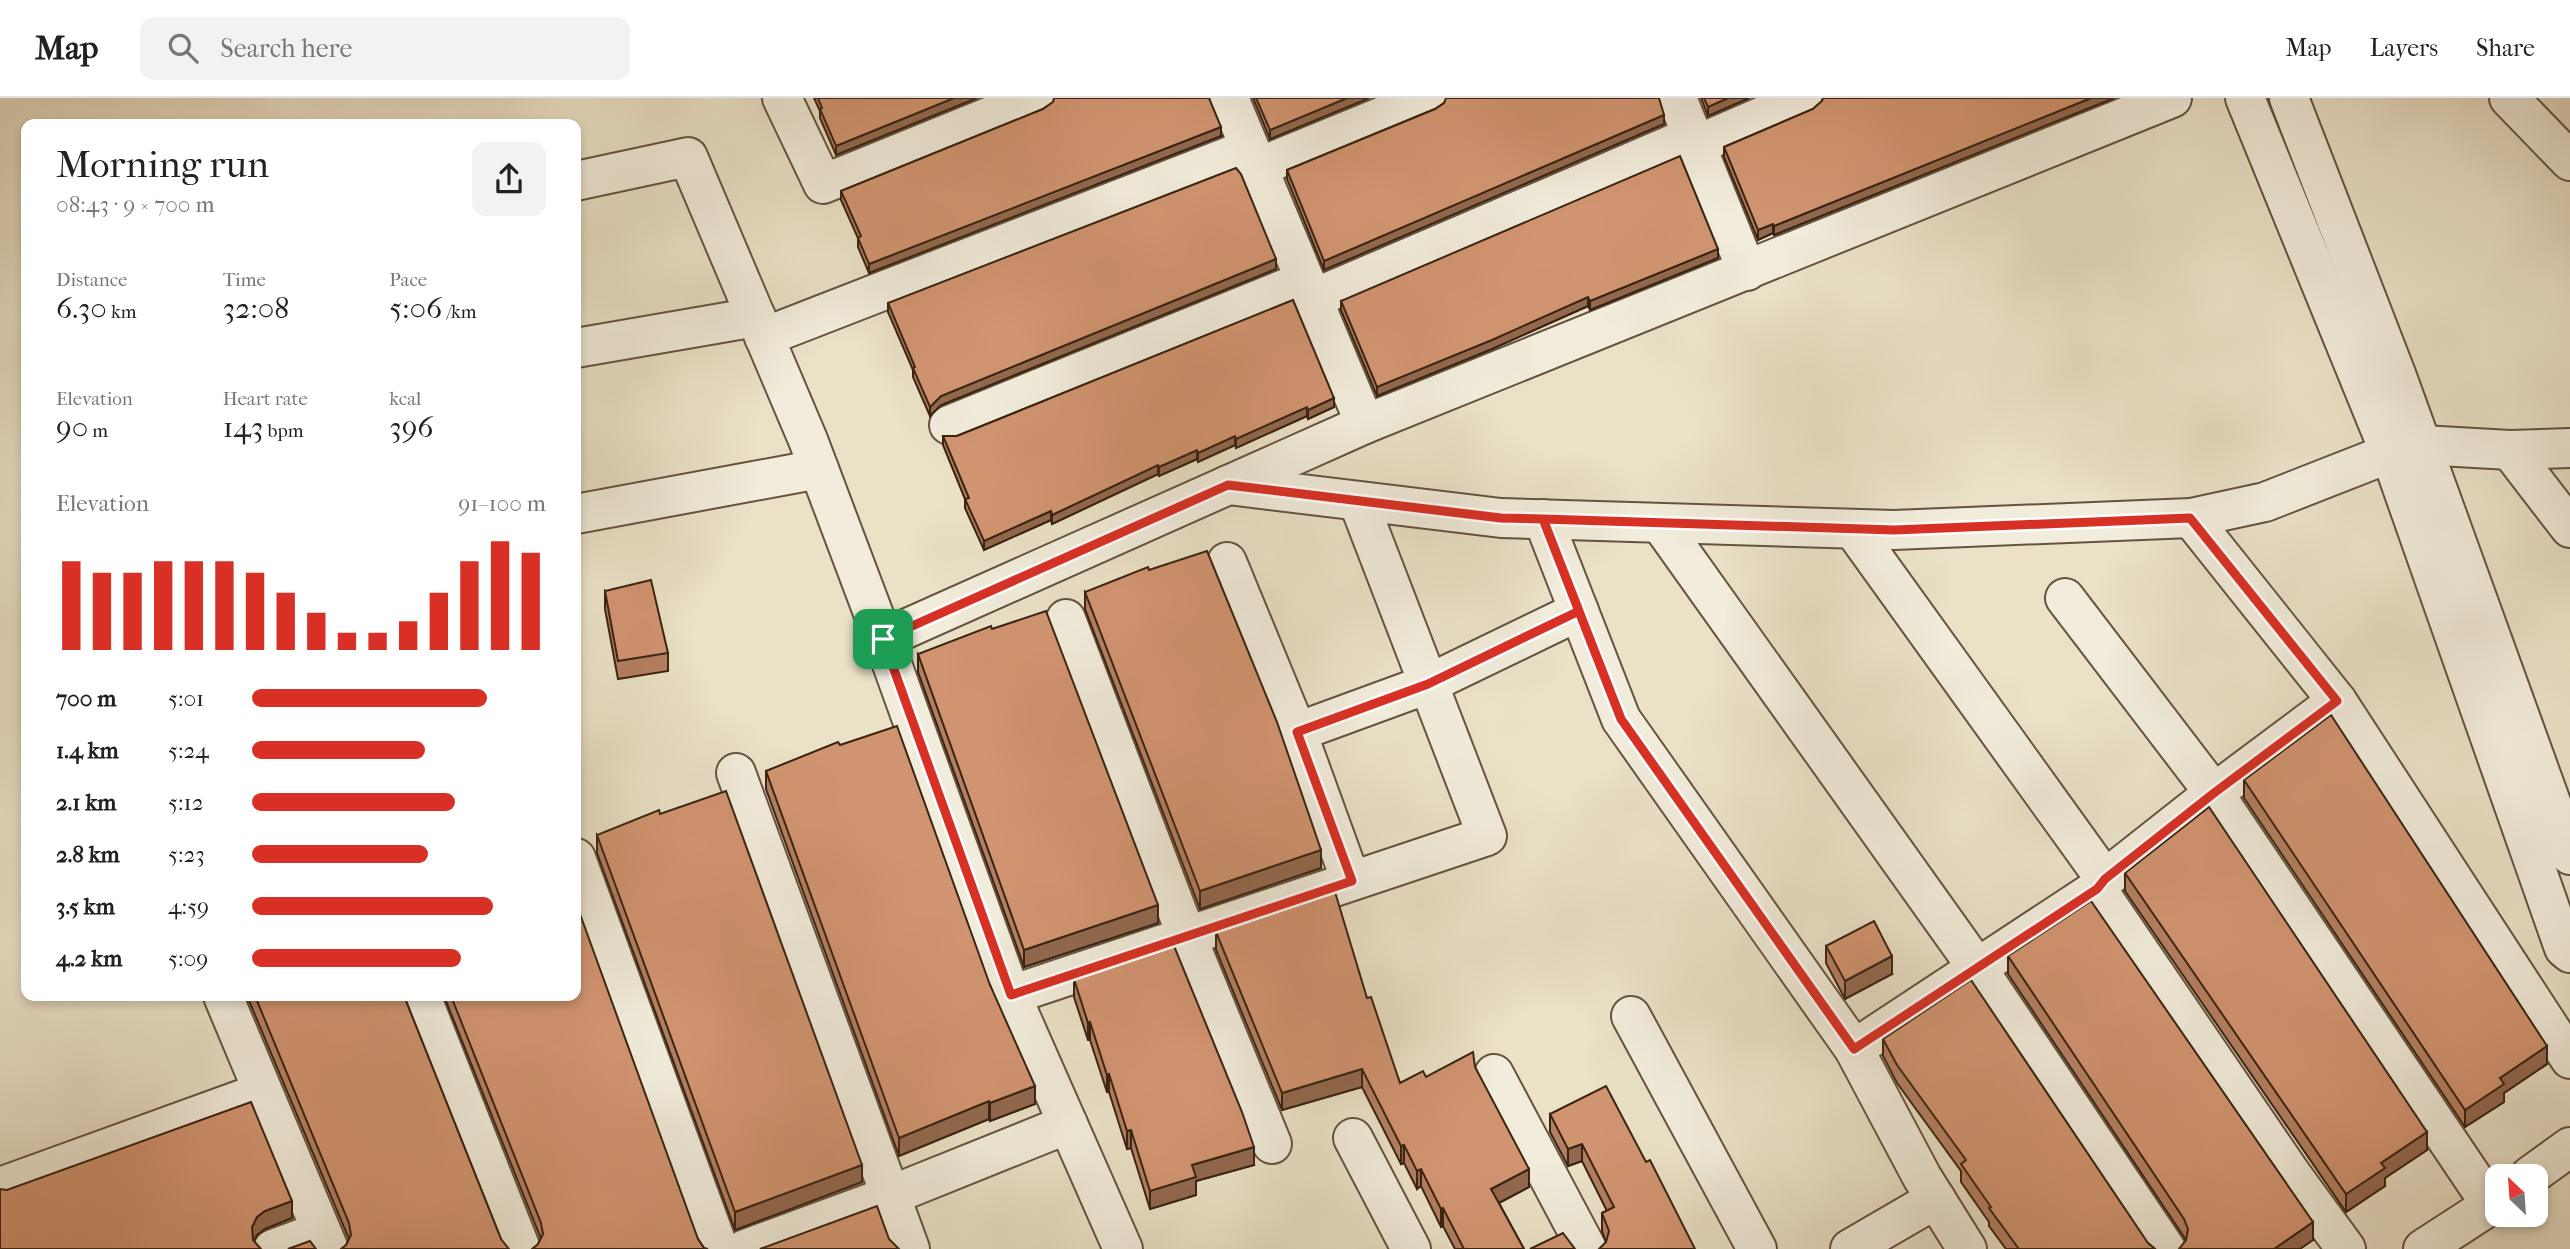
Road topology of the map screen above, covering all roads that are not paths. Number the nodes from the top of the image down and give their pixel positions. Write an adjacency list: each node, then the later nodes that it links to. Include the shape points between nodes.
1 (782, 98): 2 (street, via 823,184)
2 (1035, 98)
3 (1228, 98): 12 (street)
4 (1427, 98): 12 (street)
5 (1677, 98): 11 (street)
6 (1804, 98): 11 (street)
7 (2172, 98): 15 (street)
8 (2245, 98): 21 (street)
9 (2289, 98): 21 (street)
10 (2509, 98): 13 (street)
11 (1694, 141): 15 (street); 16 (street)
12 (1252, 158): 16 (street); 17 (street)
13 (2570, 161)
14 (581, 180): 17 (street, via 688,157)
15 (1747, 271): 19 (street)
16 (1308, 290): 19 (street); 20 (street)
17 (760, 327): 18 (street); 24 (street)
18 (581, 347)
19 (1365, 424): 25 (street)
20 (949, 425)
21 (2406, 449): 23 (street); 28 (street, via 2265,502); 43 (street); 48 (street)
22 (2570, 449): 23 (street)
23 (2510, 450): 31 (street)
24 (820, 469): 27 (street); 37 (street)
25 (1228, 485): 26 (street); 37 (street)
26 (1358, 501): 29 (street); 38 (street)
27 (581, 513)
28 (2190, 518): 32 (street); 39 (street)
29 (1543, 519): 30 (street); 35 (street)
30 (1660, 523): 32 (street); 49 (street)
31 (2570, 528)
32 (1853, 529): 46 (street)
33 (1227, 562): 40 (street)
34 (2065, 598): 42 (street)
35 (1579, 611): 38 (street); 54 (street, via 1621,719)
36 (1066, 619): 47 (street)
37 (883, 639): 50 (street)
38 (1428, 684): 40 (street); 45 (street, via 1487,836)
39 (2337, 701): 42 (street); 55 (street)
40 (1297, 732): 45 (street)
41 (736, 773): 65 (street)
42 (2214, 793): 46 (street); 64 (street)
43 (2570, 855)
44 (581, 872): 71 (street)
45 (1352, 881): 47 (street)
46 (2101, 884): 49 (street); 81 (street, via 2284,1164)
47 (1187, 937): 50 (street); 60 (street)
48 (2568, 949)
49 (1978, 969): 54 (street); 80 (street)
50 (1011, 995): 58 (street)
51 (225, 1001): 57 (street)
52 (423, 1001): 70 (street)
53 (1631, 1016): 77 (street)
54 (1854, 1049): 66 (street)
55 (2570, 1059)
56 (1494, 1074): 76 (street)
57 (262, 1092): 63 (street); 68 (street)
58 (1068, 1124): 65 (street); 74 (street)
59 (1353, 1138): 75 (street)
60 (1272, 1144)
61 (2570, 1147): 62 (street)
62 (2547, 1164)
63 (0, 1187)
64 (2485, 1190)
65 (889, 1196): 72 (street); 73 (street)
66 (1936, 1199): 78 (street); 79 (street)
67 (2485, 1209): 82 (street)
68 (325, 1240): 69 (street)
69 (273, 1249)
70 (521, 1249)
71 (719, 1249)
72 (745, 1249)
73 (910, 1249)
74 (1123, 1249)
75 (1411, 1249)
76 (1587, 1249)
77 (1757, 1249)
78 (1850, 1249)
79 (1967, 1249)
80 (2166, 1249)
81 (2346, 1249)
82 (2423, 1249)

